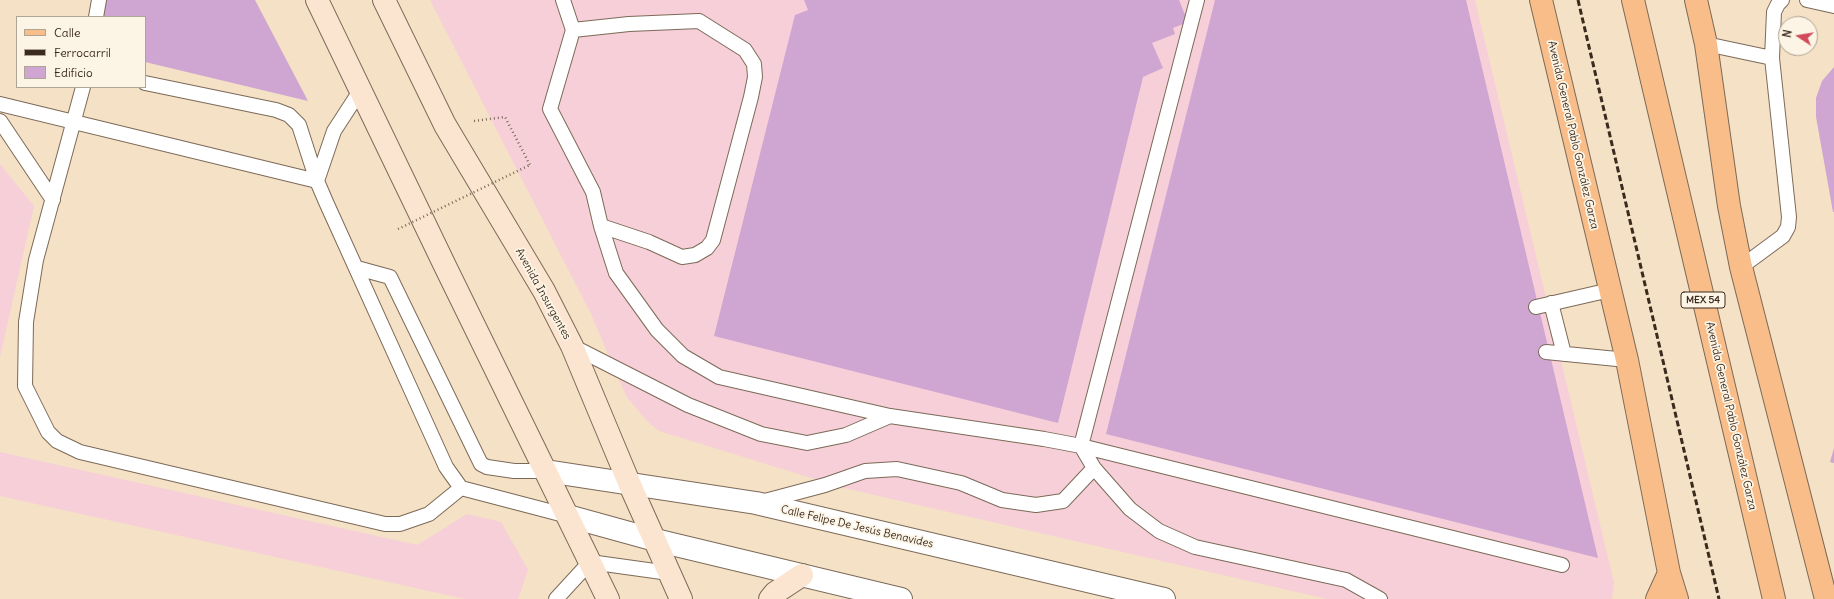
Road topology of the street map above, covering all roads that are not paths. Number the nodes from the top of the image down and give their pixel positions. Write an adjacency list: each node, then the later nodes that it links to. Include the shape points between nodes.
1 (99, 0): 12 (lane)
2 (317, 0): 18 (main road)
3 (384, 0): 30 (main road, Avenida Insurgentes, via 445,125 544,291)
4 (562, 0): 13 (lane)
5 (1197, 0): 35 (lane)
6 (1541, 0): 27 (main road, Avenida General Pablo González Garza)
7 (1632, 0): 58 (main road, Avenida General Pablo González Garza / MEX 54)
8 (1696, 0): 14 (main road)
9 (1782, 0): 15 (lane, via 1774,12)
10 (1807, 0): 11 (lane)
11 (1834, 6)
12 (96, 16)
13 (573, 30): 24 (lane, via 550,109 593,192); 24 (lane, via 699,21 745,50 754,64 755,77 713,240 707,248 695,255 682,257 649,242)
14 (1706, 44): 15 (lane); 25 (main road)
15 (1772, 58): 25 (lane, via 1788,226 1783,236)
16 (146, 84): 22 (lane, via 276,110 289,115 299,124)
17 (83, 88): 21 (lane)
18 (360, 91): 22 (lane, via 334,131); 37 (main road)
19 (0, 104): 21 (lane)
20 (0, 121): 23 (lane)
21 (74, 122): 22 (lane); 23 (lane)
22 (317, 181): 26 (lane)
23 (53, 200): 39 (lane, via 36,260 26,322 25,386 48,432 58,441 80,452 385,524 400,524 429,514)
24 (601, 226): 34 (lane, via 616,273 657,330 682,356 719,377)
25 (1740, 267): 59 (main road)
26 (357, 268): 37 (lane, via 390,277 481,464 514,471); 39 (lane, via 446,466)
27 (1610, 290): 28 (lane); 33 (main road, Avenida General Pablo González Garza)
28 (1551, 303): 29 (lane); 32 (lane)
29 (1536, 307)
30 (572, 346): 34 (lane, via 688,405 761,434 807,442 846,435); 38 (main road, Avenida Insurgentes)
31 (1546, 352): 32 (lane)
32 (1564, 354): 33 (lane)
33 (1627, 360): 46 (main road, Avenida General Pablo González Garza)
34 (890, 416): 35 (lane)
35 (1081, 446): 36 (lane); 44 (lane)
36 (1094, 468): 40 (lane, via 1063,501 1036,506 1002,500 961,483 897,469 865,471 825,485); 55 (lane, via 1130,509 1159,531 1195,547 1346,580)
37 (546, 471): 38 (street, Calle Felipe De Jesús Benavides); 41 (main road)
38 (630, 485): 40 (street, Calle Felipe De Jesús Benavides); 42 (main road, Avenida Insurgentes)
39 (461, 488): 41 (lane)
40 (756, 503): 54 (street, Calle Felipe De Jesús Benavides)
41 (568, 516): 42 (street); 43 (main road)
42 (655, 540): 45 (main road, Avenida Insurgentes); 47 (street)
43 (590, 562): 45 (lane); 49 (lane); 50 (main road)
44 (1562, 565)
45 (669, 573): 51 (main road, Avenida Insurgentes)
46 (1669, 573): 56 (main road); 57 (main road, Avenida General Pablo González Garza)
47 (802, 575): 48 (street); 52 (main road)
48 (868, 595): 53 (street)
49 (556, 599)
50 (608, 599)
51 (681, 599)
52 (770, 599)
53 (901, 599)
54 (1164, 599)
55 (1380, 599)
56 (1657, 599)
57 (1677, 599)
58 (1774, 599)
59 (1826, 599)

